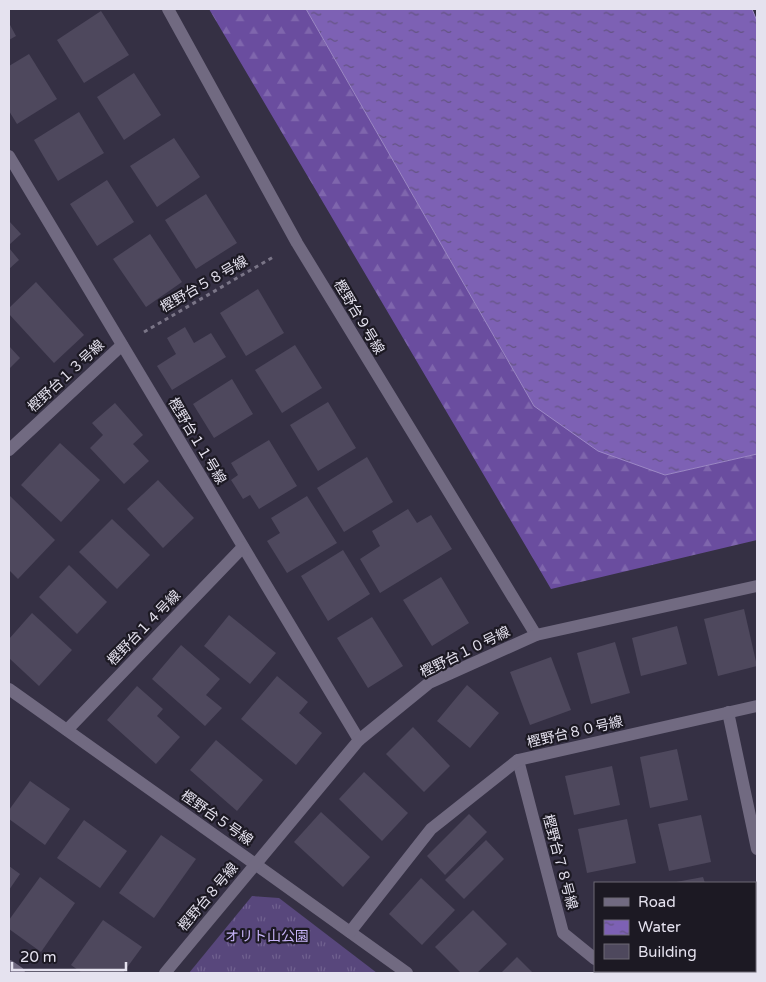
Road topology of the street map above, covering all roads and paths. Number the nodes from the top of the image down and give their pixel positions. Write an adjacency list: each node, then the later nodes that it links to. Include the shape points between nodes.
1 (168, 9): 3 (street, 樫野台９号線)
2 (9, 156): 4 (street, 樫野台１１号線)
3 (297, 243): 4 (path, 樫野台５８号線); 8 (street, 樫野台９号線)
4 (122, 345): 5 (street, 樫野台１３号線); 6 (street, 樫野台１１号線)
5 (9, 450)
6 (243, 546): 12 (street, 樫野台１４号線); 13 (street, 樫野台１１号線)
7 (757, 586): 8 (street, 樫野台１０号線)
8 (536, 635): 13 (street, 樫野台１０号線, via 429,684)
9 (9, 689): 12 (street, 樫野台５号線)
10 (757, 706): 11 (street, 樫野台８０号線)
11 (728, 712): 14 (street, 樫野台８０号線); 15 (street)
12 (67, 730): 16 (street, 樫野台５号線)
13 (359, 740): 16 (street, 樫野台１０号線)
14 (518, 760): 17 (street, 樫野台８０号線, via 431,829); 18 (street, 樫野台７８号線, via 563,933)
15 (757, 849)
16 (255, 864): 17 (street, 樫野台５号線); 21 (street, 樫野台８号線)
17 (350, 932): 22 (street, 樫野台５号線)
18 (594, 958)
19 (9, 966): 20 (street)
20 (19, 973)
21 (165, 973)
22 (407, 973)

